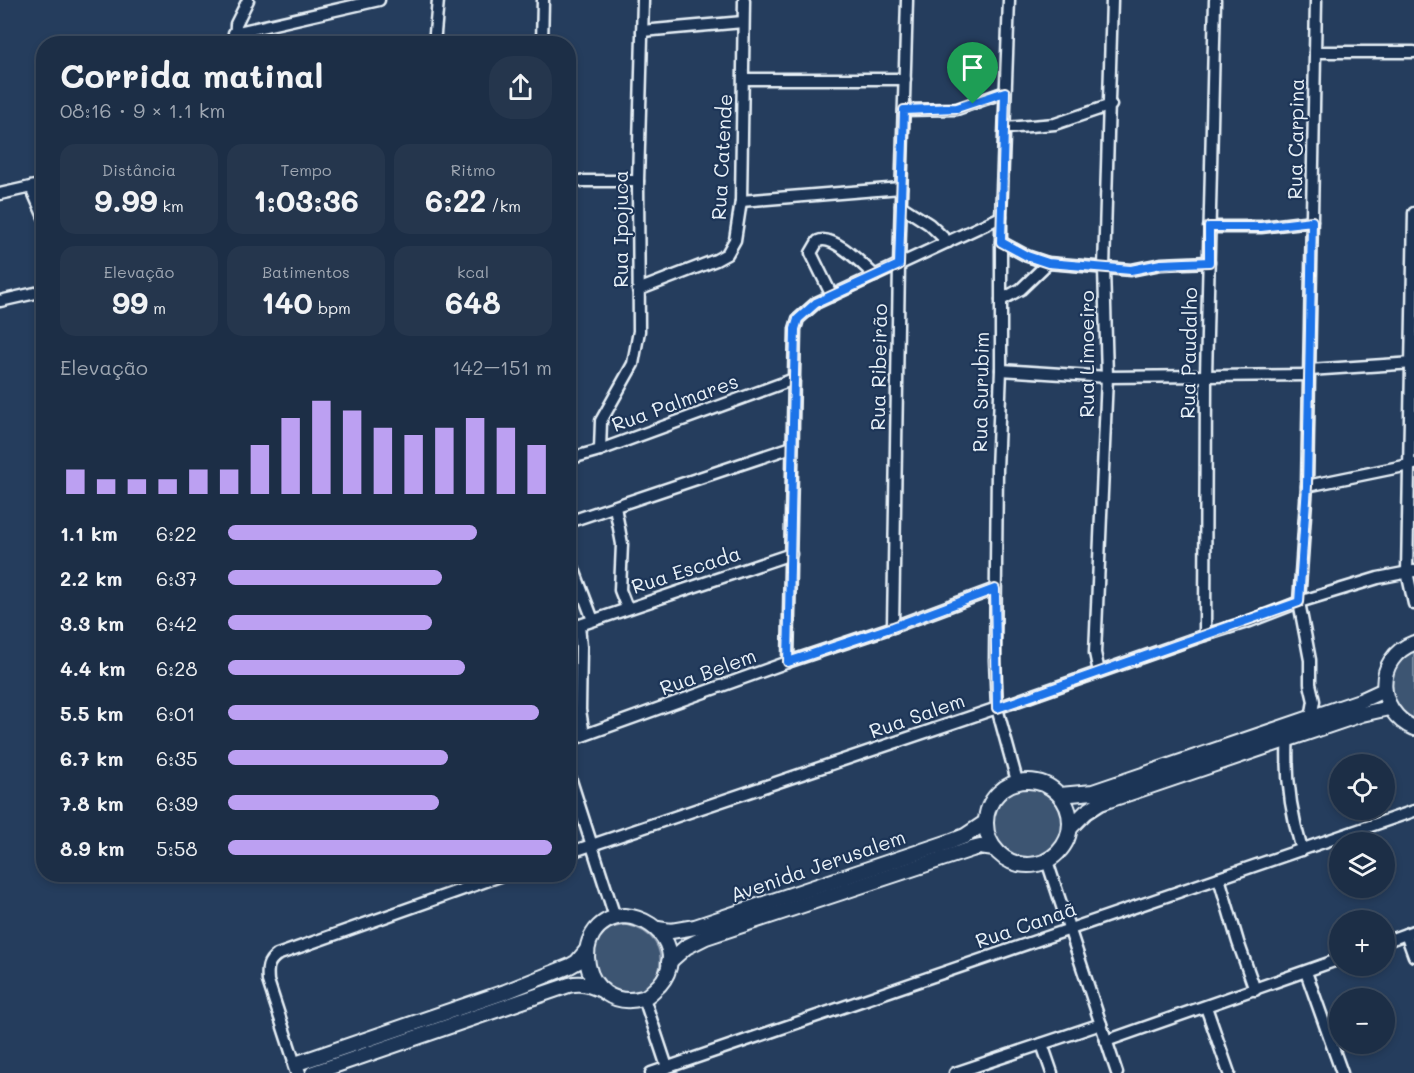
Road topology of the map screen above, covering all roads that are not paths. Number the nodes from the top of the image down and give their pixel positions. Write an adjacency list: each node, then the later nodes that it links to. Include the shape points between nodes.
1 (248, 0): 14 (street)
2 (379, 0): 15 (street)
3 (438, 0): 16 (street)
4 (543, 0): 17 (street)
5 (643, 0): 13 (street, Rua Ipojuca)
6 (744, 0): 12 (street, Rua Catende)
7 (907, 0): 21 (street, Rua Ribeirão)
8 (1009, 0): 22 (street, Rua Surubim)
9 (1112, 0): 23 (street, Rua Limoeiro)
10 (1215, 0): 38 (street, Rua Paudalho)
11 (1316, 0): 18 (street, Rua Carpina)
12 (743, 22): 13 (street); 20 (street, Rua Catende)
13 (642, 31): 27 (street, Rua Ipojuca)
14 (234, 36)
15 (242, 36)
16 (435, 36)
17 (542, 36)
18 (1315, 52): 19 (street); 37 (street, Rua Carpina)
19 (1414, 52)
20 (744, 79): 21 (street); 33 (street, Rua Catende)
21 (905, 79): 24 (street, Rua Ribeirão)
22 (1005, 92): 24 (street, via 957,108); 25 (street, Rua Surubim)
23 (1111, 105): 25 (street, via 1055,124); 45 (street, Rua Limoeiro)
24 (904, 110): 30 (street, Rua Ribeirão)
25 (1005, 128): 36 (street, Rua Surubim)
26 (576, 181): 27 (street)
27 (638, 181): 47 (street, Rua Ipojuca)
28 (36, 186): 29 (street)
29 (31, 188): 31 (street); 32 (street)
30 (901, 188): 33 (street); 34 (street, Rua Ribeirão)
31 (0, 194)
32 (36, 200)
33 (741, 201): 47 (street, Rua Catende, via 735,240 727,254)
34 (901, 206): 39 (street); 44 (street, Rua Ribeirão)
35 (1414, 213): 41 (street)
36 (1001, 217): 39 (street); 40 (street, Rua Surubim)
37 (1312, 221): 38 (street, via 1261,227); 54 (street, Rua Carpina)
38 (1209, 227): 42 (street, Rua Paudalho)
39 (948, 242): 44 (street)
40 (1001, 242): 43 (street); 50 (street, Rua Surubim)
41 (1413, 251): 52 (street)
42 (1209, 262): 45 (street, via 1131,270); 55 (street, Rua Paudalho)
43 (1048, 263): 45 (street); 50 (street, via 1021,289)
44 (899, 265): 46 (street); 74 (street, Rua Ribeirão)
45 (1104, 268): 56 (street, Rua Limoeiro)
46 (875, 276): 49 (street); 49 (street, via 836,244 822,239 811,253)
47 (638, 290): 59 (street, Rua Ipojuca, via 639,331 633,364 602,421)
48 (36, 293): 51 (street)
49 (832, 296): 57 (street, via 816,303 798,319)
50 (1000, 300): 53 (street, Rua Surubim)
51 (0, 302)
52 (1413, 363): 54 (street); 61 (street)
53 (1001, 370): 56 (street); 68 (street, Rua Surubim)
54 (1309, 372): 55 (street); 62 (street, Rua Carpina)
55 (1206, 376): 56 (street); 76 (street, Rua Paudalho)
56 (1107, 377): 79 (street, Rua Limoeiro, via 1095,653)
57 (794, 379): 58 (street); 59 (street, Rua Palmares)
58 (792, 447): 63 (street); 65 (street)
59 (600, 450): 60 (street, Rua Palmares)
60 (576, 457)
61 (1411, 464): 62 (street); 66 (street)
62 (1307, 486): 69 (street, Rua Carpina)
63 (615, 507): 64 (street); 71 (street, via 622,544 620,590)
64 (576, 519)
65 (791, 554): 71 (street, Rua Escada); 78 (street)
66 (1411, 571): 69 (street, Rua Salem); 70 (street)
67 (576, 575): 72 (street)
68 (995, 589): 74 (street, Rua Belem); 81 (street, Rua Surubim)
69 (1299, 602): 76 (street, Rua Salem); 83 (street, Rua Carpina, via 1310,660 1314,701)
70 (1414, 604)
71 (627, 608): 72 (street, Rua Escada)
72 (592, 620): 73 (street, Rua Escada)
73 (576, 626)
74 (893, 627): 78 (street, Rua Belem)
75 (576, 633): 86 (street, via 581,647 580,710)
76 (1205, 634): 79 (street, Rua Salem)
77 (1414, 643): 80 (street, via 1393,657 1385,673)
78 (788, 662): 86 (street, Rua Belem)
79 (1099, 672): 81 (street, Rua Salem)
80 (1384, 690): 82 (street); 83 (street)
81 (997, 708): 89 (street, Rua Surubim); 95 (street, Rua Salem)
82 (1389, 708): 84 (street, via 1399,720); 85 (street)
83 (1311, 717): 85 (street)
84 (1414, 728)
85 (1288, 732): 88 (street); 98 (street, via 1288,790)
86 (584, 735): 87 (street, Rua Belem)
87 (576, 738)
88 (1161, 775): 91 (street, via 1093,792); 94 (street, via 1100,803)
89 (1017, 781): 91 (street, via 1040,782); 93 (street, via 994,797)
90 (576, 794): 95 (street)
91 (1060, 795): 94 (street)
92 (1414, 812): 98 (street, Rua Canaã)
93 (986, 822): 96 (street); 100 (street, Avenida Jerusalem, via 965,836)
94 (1071, 827): 99 (street, via 1060,850)
95 (593, 844): 97 (street, Rua Salem); 104 (street)
96 (994, 849): 99 (street, via 1018,864); 100 (street, Avenida Jerusalem, via 980,847)
97 (576, 850)
98 (1302, 850): 101 (street, Rua Canaã)
99 (1047, 861): 106 (street)
100 (892, 868): 103 (street, Avenida Jerusalem)
101 (1220, 878): 106 (street, Rua Canaã); 115 (street)
102 (483, 882): 122 (street, via 271,959 268,981)
103 (764, 911): 105 (street, Avenida Jerusalem, via 695,927); 111 (street, Avenida Jerusalem, via 686,947)
104 (615, 917): 105 (street, Avenida Jerusalem, via 636,917); 109 (street, via 596,931)
105 (658, 929): 111 (street, via 669,950)
106 (1071, 929): 118 (street); 121 (street, Rua Canaã)
107 (1410, 932): 108 (street); 110 (street)
108 (1395, 938)
109 (587, 950): 114 (street, via 589,972); 122 (street, via 570,966)
110 (1414, 956)
111 (669, 962): 116 (street, Avenida Jerusalem, via 663,981)
112 (1329, 963): 113 (street)
113 (1306, 972): 115 (street); 129 (street)
114 (602, 990): 116 (street, via 621,999); 123 (street, via 578,983)
115 (1255, 990): 117 (street)
116 (644, 998): 121 (street)
117 (1206, 1007): 119 (street); 128 (street)
118 (1101, 1024): 119 (street); 120 (street)
119 (1106, 1041): 127 (street)
120 (1042, 1044): 125 (street); 126 (street)
121 (667, 1067): 124 (street, Rua Canaã)
122 (297, 1069)
123 (313, 1073)
124 (651, 1073)
125 (955, 1073)
126 (1052, 1073)
127 (1117, 1073)
128 (1229, 1073)
129 (1342, 1073)

